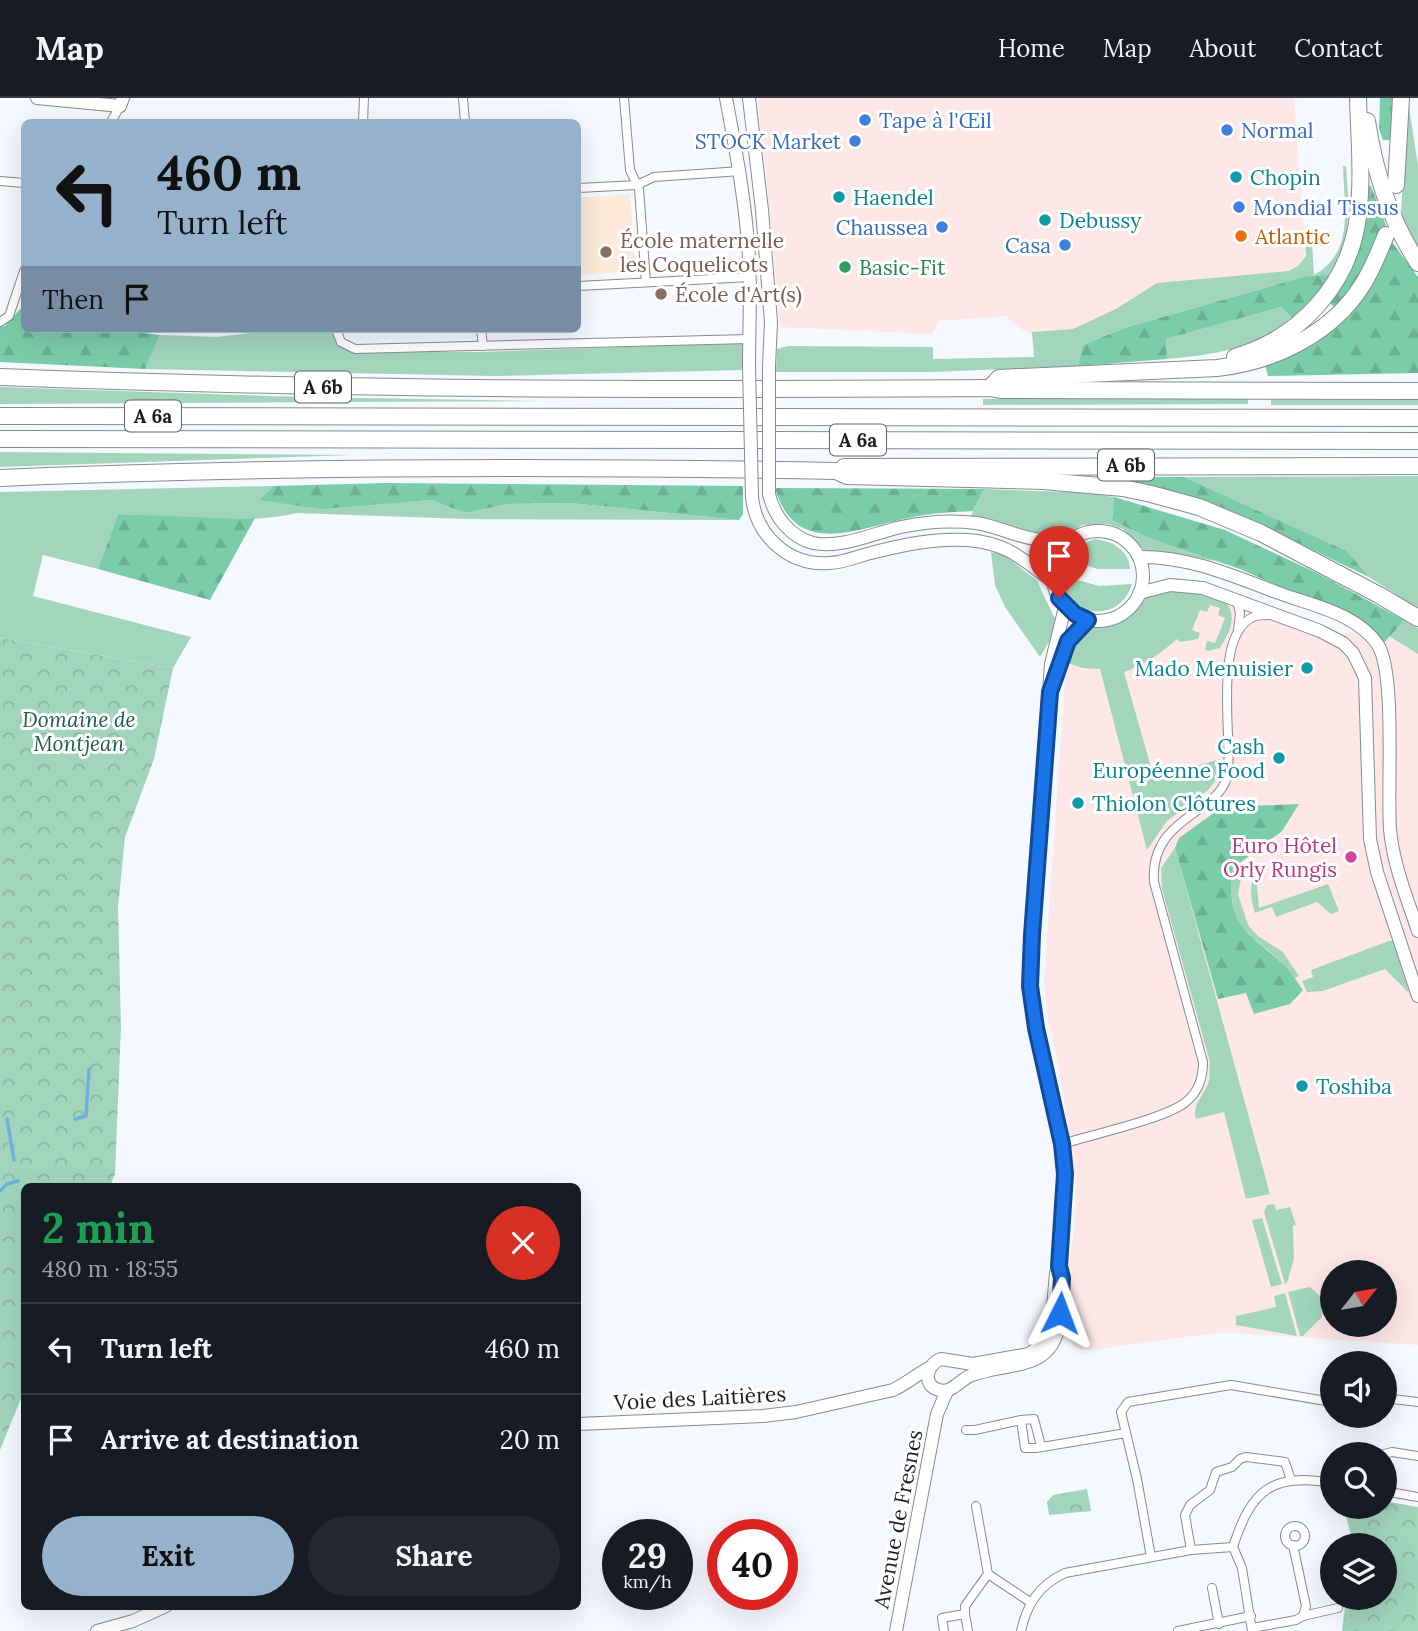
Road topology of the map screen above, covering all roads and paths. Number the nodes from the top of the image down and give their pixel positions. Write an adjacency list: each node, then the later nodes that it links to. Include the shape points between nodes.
1 (37, 98): 9 (street)
2 (364, 98): 11 (street)
3 (463, 98): 12 (street)
4 (624, 98): 16 (street, via 631,170)
5 (726, 98): 13 (street)
6 (749, 98): 41 (street, bridge, via 771,323 769,494 777,516 791,532 822,544 903,527 955,522 999,527 1042,540)
7 (1360, 98): 20 (highway, via 1382,193); 30 (highway, via 1358,217 1349,252 1329,290 1315,309 1281,336 1248,353 1196,363)
8 (1401, 98): 17 (highway)
9 (121, 102): 10 (street)
10 (112, 119)
11 (363, 119)
12 (465, 119)
13 (741, 170): 16 (street, via 654,177); 21 (street)
14 (0, 181): 15 (street)
15 (21, 183)
16 (637, 185): 18 (street); 23 (street)
17 (1396, 185)
18 (581, 188)
19 (1386, 234): 30 (highway, via 1362,286 1308,338 1251,363)
20 (1418, 263)
21 (750, 277): 23 (street); 28 (street)
22 (21, 280): 25 (street, via 9,316)
23 (646, 282): 24 (street)
24 (581, 286)
25 (0, 323)
26 (338, 333): 29 (street, via 341,342 355,349)
27 (481, 333): 29 (street)
28 (749, 339): 29 (street); 43 (street, bridge, via 752,497 761,528 775,545 799,559 832,564 926,541 967,540 1008,549)
29 (483, 346)
30 (1187, 369): 32 (highway, via 999,378)
31 (0, 377): 32 (highway, A 6b, via 345,388)
32 (990, 388): 33 (highway, A 6b)
33 (1418, 391)
34 (0, 416): 35 (highway, A 6a)
35 (1418, 418)
36 (0, 439): 37 (highway, A 6a)
37 (1418, 441)
38 (1418, 467): 39 (highway, A 6b, via 847,465)
39 (836, 471): 40 (highway, A 6b, via 327,468); 48 (highway, via 846,476 1094,485 1163,497 1261,533)
40 (0, 478)
41 (1070, 540): 42 (street, via 1102,531 1124,539); 43 (street, via 1058,556)
42 (1139, 557): 44 (street, via 1143,573); 52 (street, via 1198,564 1329,611 1357,625 1378,646 1387,674 1392,846)
43 (1052, 581): 46 (street)
44 (1139, 593): 45 (street, via 1187,585); 49 (street, via 1125,612)
45 (1237, 601): 47 (street); 50 (street)
46 (1065, 607): 49 (street); 51 (street, via 1051,664)
47 (1271, 615): 50 (street, via 1254,617); 53 (street, via 1343,643 1363,671 1370,839)
48 (1418, 618)
49 (1088, 620): 51 (street, via 1068,641)
50 (1238, 630): 54 (street, via 1227,677 1227,777 1214,797 1167,835 1153,871 1203,1062 1201,1081 1179,1108)
51 (1050, 692): 54 (street, via 1030,986)
52 (1418, 931)
53 (1418, 996)
54 (1062, 1144): 55 (street, via 1060,1324 1054,1345)
55 (1047, 1346): 56 (street, via 1029,1354 973,1364); 59 (street, Voie des Laitières, via 1032,1362 975,1374)
56 (953, 1361): 57 (street, via 941,1359); 59 (street, via 959,1371)
57 (929, 1368): 58 (street, Voie des Laitières); 59 (street, via 927,1375)
58 (906, 1384): 59 (street, Voie des Laitières); 64 (street, Voie des Laitières, via 861,1398 763,1416)
59 (943, 1387): 90 (street, Avenue de Fresnes)
60 (1320, 1400): 66 (street, via 1231,1385 1128,1402 1121,1412)
61 (1397, 1400): 62 (street)
62 (1418, 1402)
63 (1021, 1420): 65 (street); 67 (street, via 1034,1419); 67 (street, via 1026,1448)
64 (581, 1424)
65 (966, 1430)
66 (1126, 1433): 67 (street); 78 (street)
67 (1041, 1446)
68 (1397, 1453): 69 (street)
69 (1418, 1457)
70 (1291, 1480): 71 (street); 76 (street, via 1270,1488 1246,1510); 77 (street, via 1285,1462 1246,1457 1216,1472 1210,1490 1186,1509)
71 (1320, 1481)
72 (1397, 1493): 73 (street)
73 (1418, 1497)
74 (976, 1506): 79 (street)
75 (1293, 1545): 86 (street, via 1306,1606)
76 (1233, 1547): 77 (street); 85 (street)
77 (1191, 1550): 78 (street)
78 (1151, 1557): 81 (street, via 1065,1573)
79 (988, 1574): 81 (street); 84 (street, via 965,1606)
80 (1212, 1588): 87 (street)
81 (1030, 1602): 93 (street)
82 (157, 1610): 89 (street)
83 (1329, 1610): 86 (street)
84 (965, 1614): 91 (street, via 942,1618); 92 (street)
85 (1251, 1616): 87 (street); 88 (street)
86 (1303, 1616): 88 (street)
87 (1219, 1624): 94 (street)
88 (1252, 1630)
89 (97, 1631)
90 (896, 1631)
91 (944, 1631)
92 (968, 1631)
93 (1021, 1631)
94 (1178, 1631)

